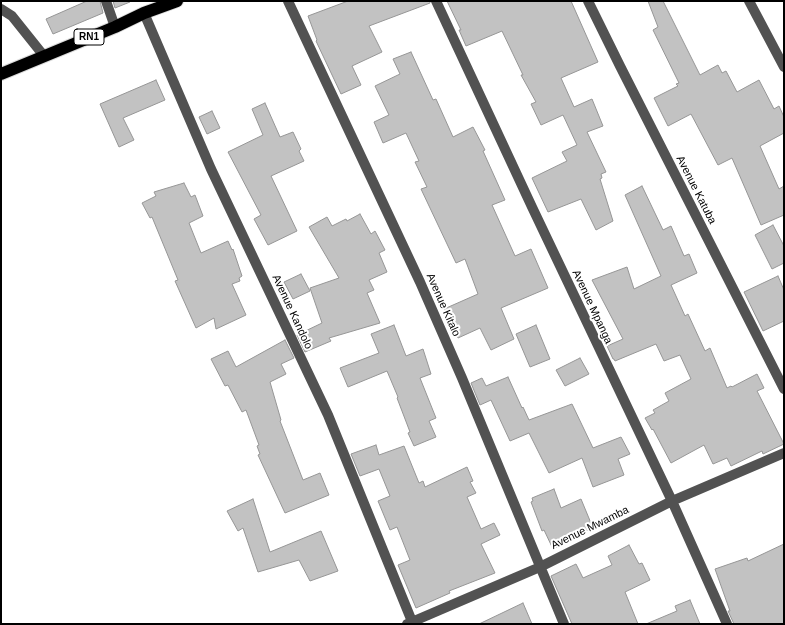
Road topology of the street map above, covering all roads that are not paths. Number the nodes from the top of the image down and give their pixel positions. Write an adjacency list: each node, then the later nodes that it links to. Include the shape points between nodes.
1 (106, 1): 9 (street)
2 (177, 1): 8 (highway, RN1)
3 (288, 1): 16 (street, Avenue Kitalo, via 423,288)
4 (436, 1): 15 (street, Avenue Mpanga)
5 (588, 1): 13 (street, Avenue Katuba)
6 (749, 1): 11 (street)
7 (1, 9): 10 (street, via 12,16)
8 (144, 13): 9 (highway, RN1); 17 (street, Avenue Kandolo, via 211,169 328,415)
9 (115, 27): 10 (highway, RN1)
10 (44, 56): 12 (highway, RN1)
11 (784, 67)
12 (1, 74)
13 (784, 389)
14 (784, 453): 15 (street, Avenue Mwamba)
15 (672, 501): 16 (street, Avenue Mwamba); 19 (street, Avenue Mpanga)
16 (540, 567): 17 (street, Avenue Mwamba); 18 (street, Avenue Kitalo)
17 (410, 623)
18 (564, 624)
19 (727, 624)

